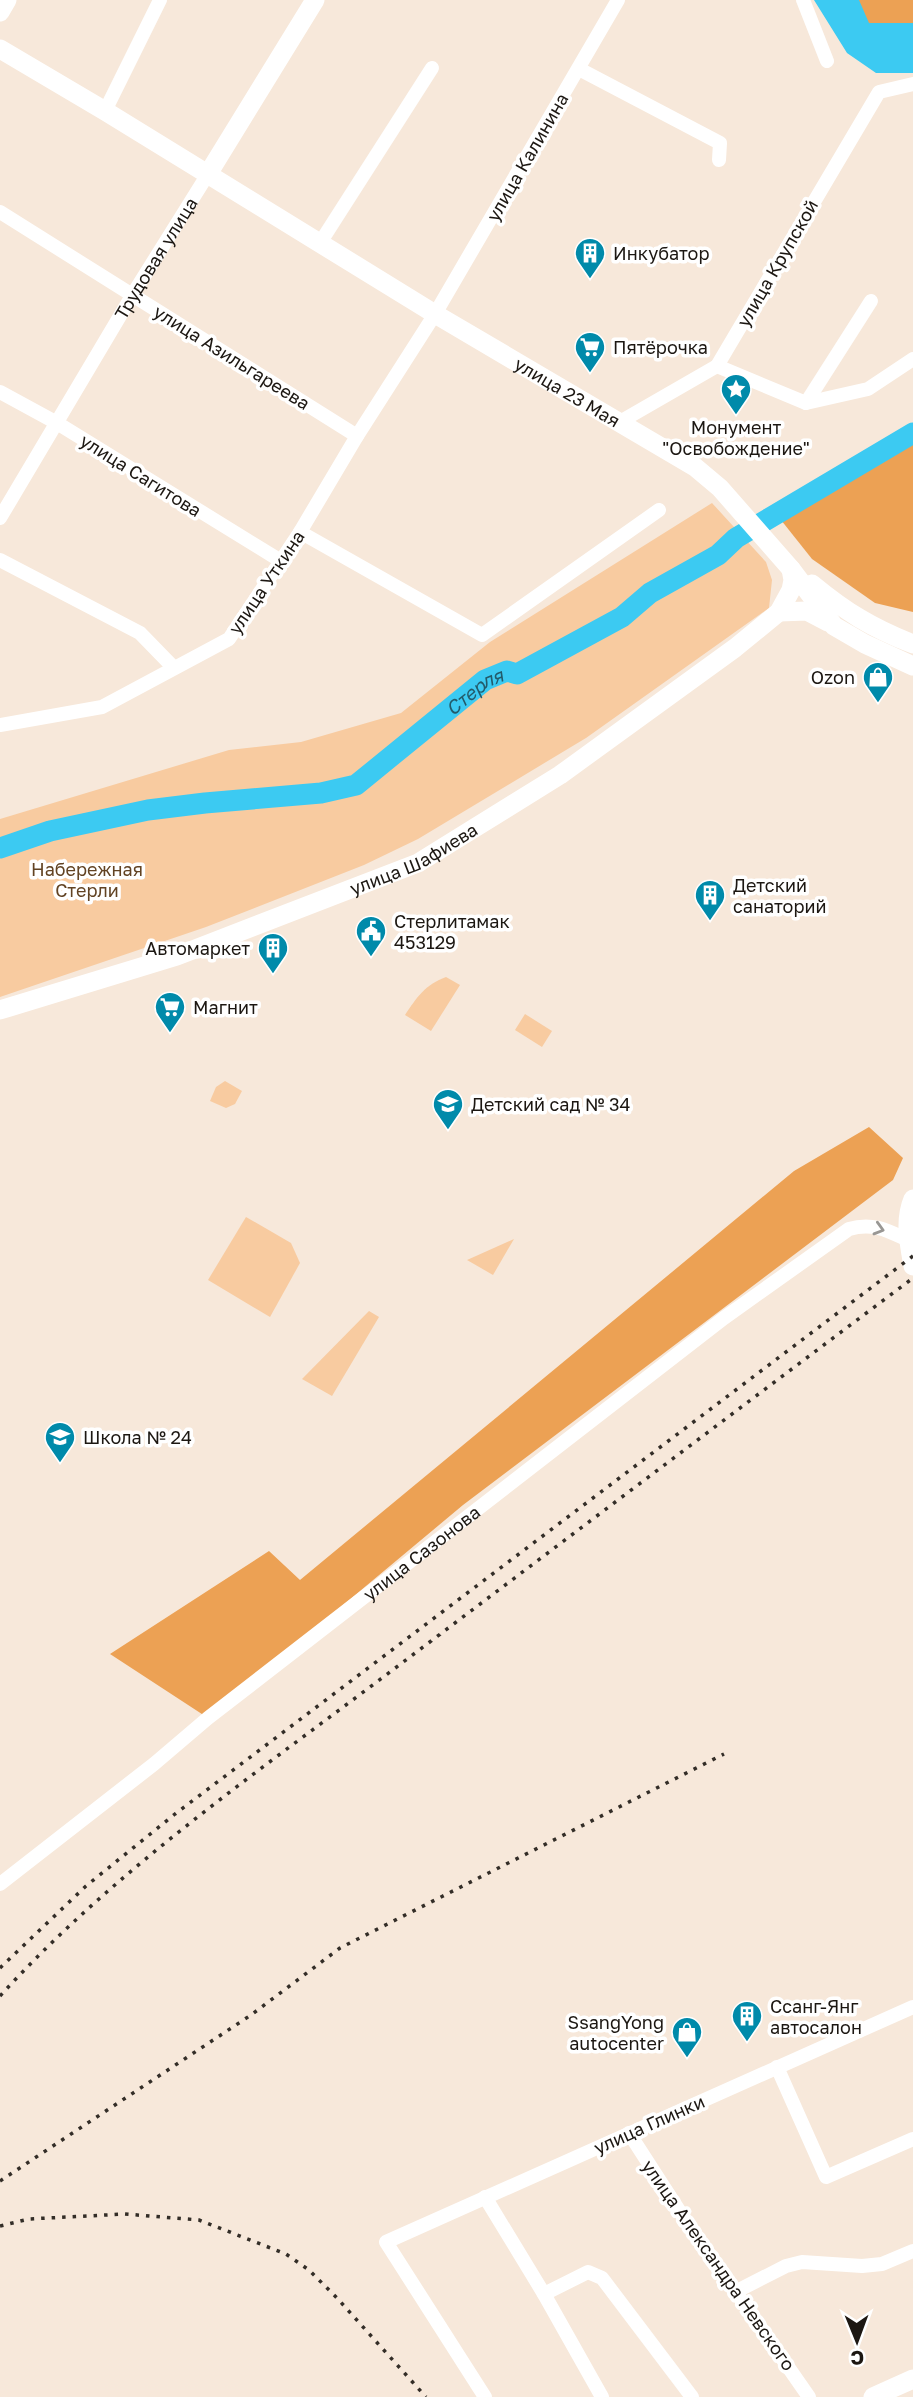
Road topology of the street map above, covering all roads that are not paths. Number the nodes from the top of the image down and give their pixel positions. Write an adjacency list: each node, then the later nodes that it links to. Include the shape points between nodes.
1 (7, 0): 6 (main road)
2 (160, 0): 12 (street)
3 (315, 0): 14 (main road, Трудовая улица)
4 (618, 0): 10 (street, улица Калинина)
5 (803, 0): 8 (street)
6 (0, 12)
7 (2, 54): 12 (main road, улица 23 Мая)
8 (827, 61)
9 (432, 68): 16 (street)
10 (579, 69): 13 (street, via 720,143); 19 (street, улица Калинина)
11 (913, 84): 21 (street, улица Крупской, via 879,92)
12 (105, 111): 14 (main road, улица 23 Мая)
13 (719, 160)
14 (208, 174): 16 (main road, улица 23 Мая); 17 (street, Трудовая улица)
15 (0, 212): 17 (street, улица Азильгареева)
16 (320, 243): 19 (main road, улица 23 Мая)
17 (133, 294): 24 (street, Трудовая улица); 26 (street, улица Азильгареева)
18 (871, 301): 23 (street)
19 (435, 314): 25 (main road, улица 23 Мая); 26 (street, улица Уткина)
20 (913, 359): 23 (street, via 868,389)
21 (717, 366): 23 (street); 25 (street, улица Крупской)
22 (0, 392): 24 (street, улица Сагитова)
23 (806, 402)
24 (57, 423): 28 (street, Трудовая улица); 31 (street, улица Сагитова)
25 (618, 423): 32 (main road, улица 23 Мая, via 695,467 720,488)
26 (357, 436): 29 (street, улица Уткина)
27 (659, 510): 29 (street, via 482,635)
28 (0, 518)
29 (300, 532): 31 (street, улица Уткина)
30 (0, 560): 38 (street, via 140,633)
31 (281, 561): 38 (street, улица Уткина, via 229,639)
32 (791, 569): 33 (main road, via 791,590); 34 (main road); 35 (main road)
33 (779, 612): 34 (main road, via 807,611); 40 (main road, улица Шафиева, via 560,775 418,863 177,956)
34 (834, 626): 35 (main road)
35 (868, 635): 36 (main road); 37 (main road)
36 (913, 645)
37 (913, 666)
38 (174, 668): 39 (street, улица Уткина, via 102,707)
39 (0, 725)
40 (0, 1010)
41 (913, 1199): 42 (main road)
42 (908, 1240): 43 (main road); 44 (street, улица Сазонова, one-way to 42, via 724,1318 849,1229 870,1225)
43 (913, 1266)
44 (0, 1884)
45 (913, 2007): 46 (street, улица Глинки)
46 (777, 2067): 47 (street, улица Глинки); 48 (street, via 826,2177)
47 (629, 2133): 49 (street, улица Глинки); 51 (street, улица Александра Невского)
48 (913, 2138)
49 (485, 2197): 52 (street); 54 (street, улица Глинки, via 386,2242)
50 (913, 2251): 51 (street, via 882,2264 862,2266 802,2262)
51 (735, 2292): 57 (street, улица Александра Невского)
52 (544, 2294): 55 (street); 56 (street, via 588,2272 602,2278)
53 (913, 2379): 58 (main road)
54 (485, 2397)
55 (602, 2397)
56 (692, 2397)
57 (809, 2397)
58 (873, 2397)

